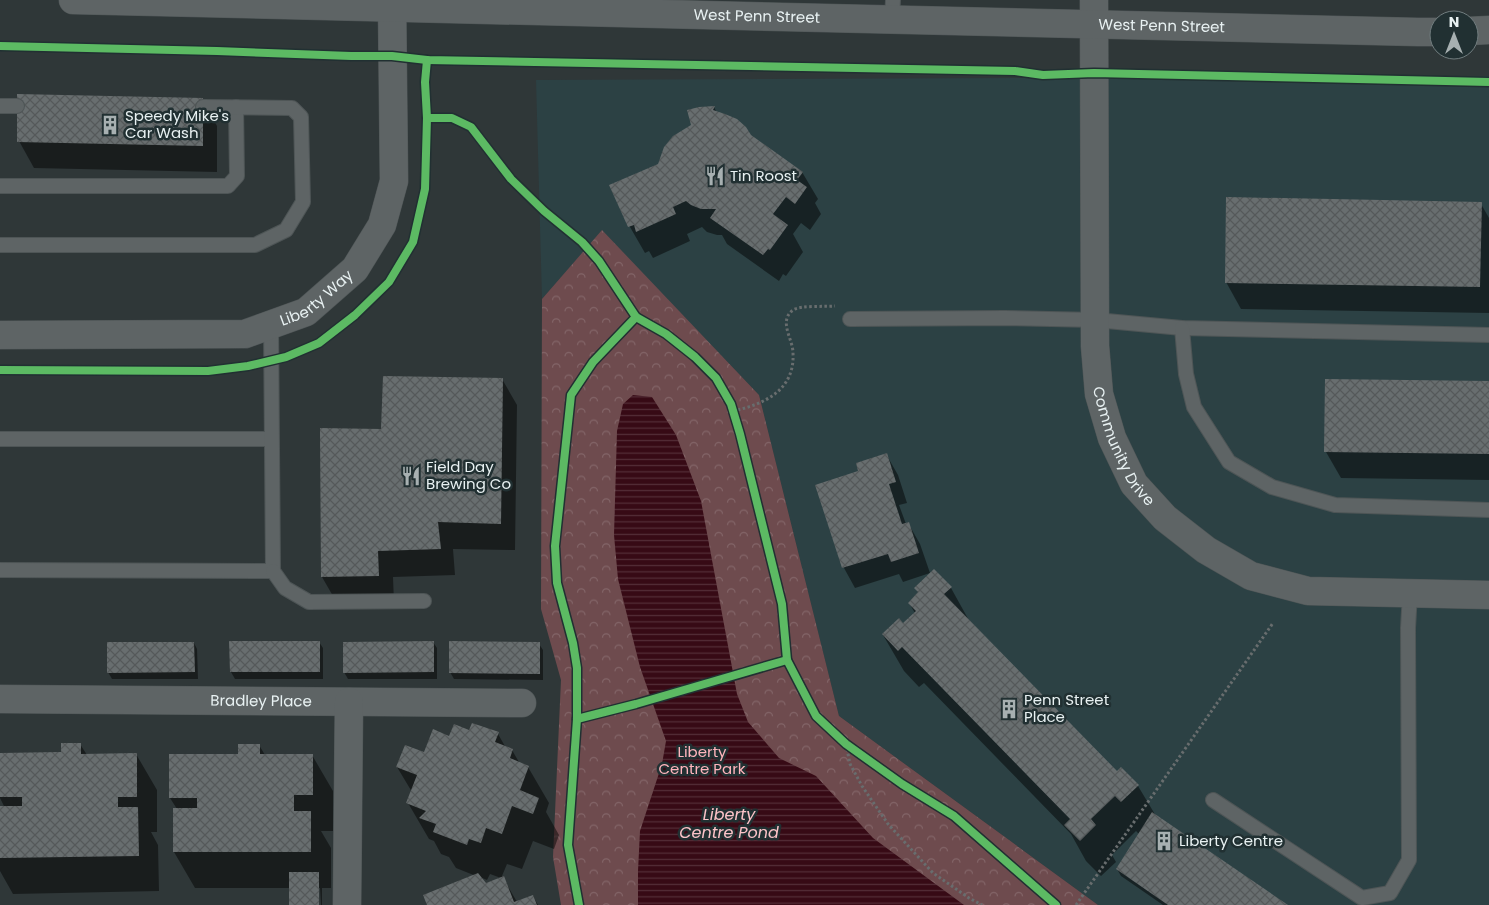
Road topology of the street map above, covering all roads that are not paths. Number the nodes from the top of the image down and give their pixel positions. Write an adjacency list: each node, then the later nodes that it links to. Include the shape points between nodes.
1 (73, 0): 2 (street, West Penn Street)
2 (392, 4): 3 (street, West Penn Street); 14 (street, Liberty Way, via 394,181 382,226 355,269 306,312)
3 (893, 10): 4 (street, West Penn Street)
4 (1094, 12): 5 (street, West Penn Street); 13 (street, Community Drive)
5 (1429, 31)
6 (0, 106): 7 (lane)
7 (17, 106)
8 (203, 107): 9 (lane)
9 (236, 107): 10 (lane, via 237,176 228,186); 11 (lane, via 292,108 301,117 302,202 286,230 255,245)
10 (0, 186)
11 (0, 245)
12 (850, 319): 13 (lane)
13 (1096, 320): 15 (lane); 23 (street, Community Drive, via 1099,394 1112,438 1134,484 1165,518 1206,550 1251,576 1308,591)
14 (271, 324): 16 (street, Liberty Way, via 245,334); 19 (lane)
15 (1182, 328): 17 (lane); 20 (lane, via 1186,374 1194,407 1229,462 1272,487 1335,505)
16 (0, 335)
17 (1489, 335)
18 (0, 439): 19 (lane)
19 (272, 439): 22 (lane)
20 (1489, 510)
21 (0, 570): 22 (lane)
22 (273, 571): 25 (lane, via 285,588 309,602)
23 (1410, 593): 24 (street, Community Drive); 29 (lane, via 1409,860 1390,894 1362,898)
24 (1489, 595)
25 (424, 601)
26 (0, 699): 27 (street, Bradley Place)
27 (349, 702): 28 (street, Bradley Place); 30 (street)
28 (522, 703)
29 (1213, 800)
30 (347, 905)

